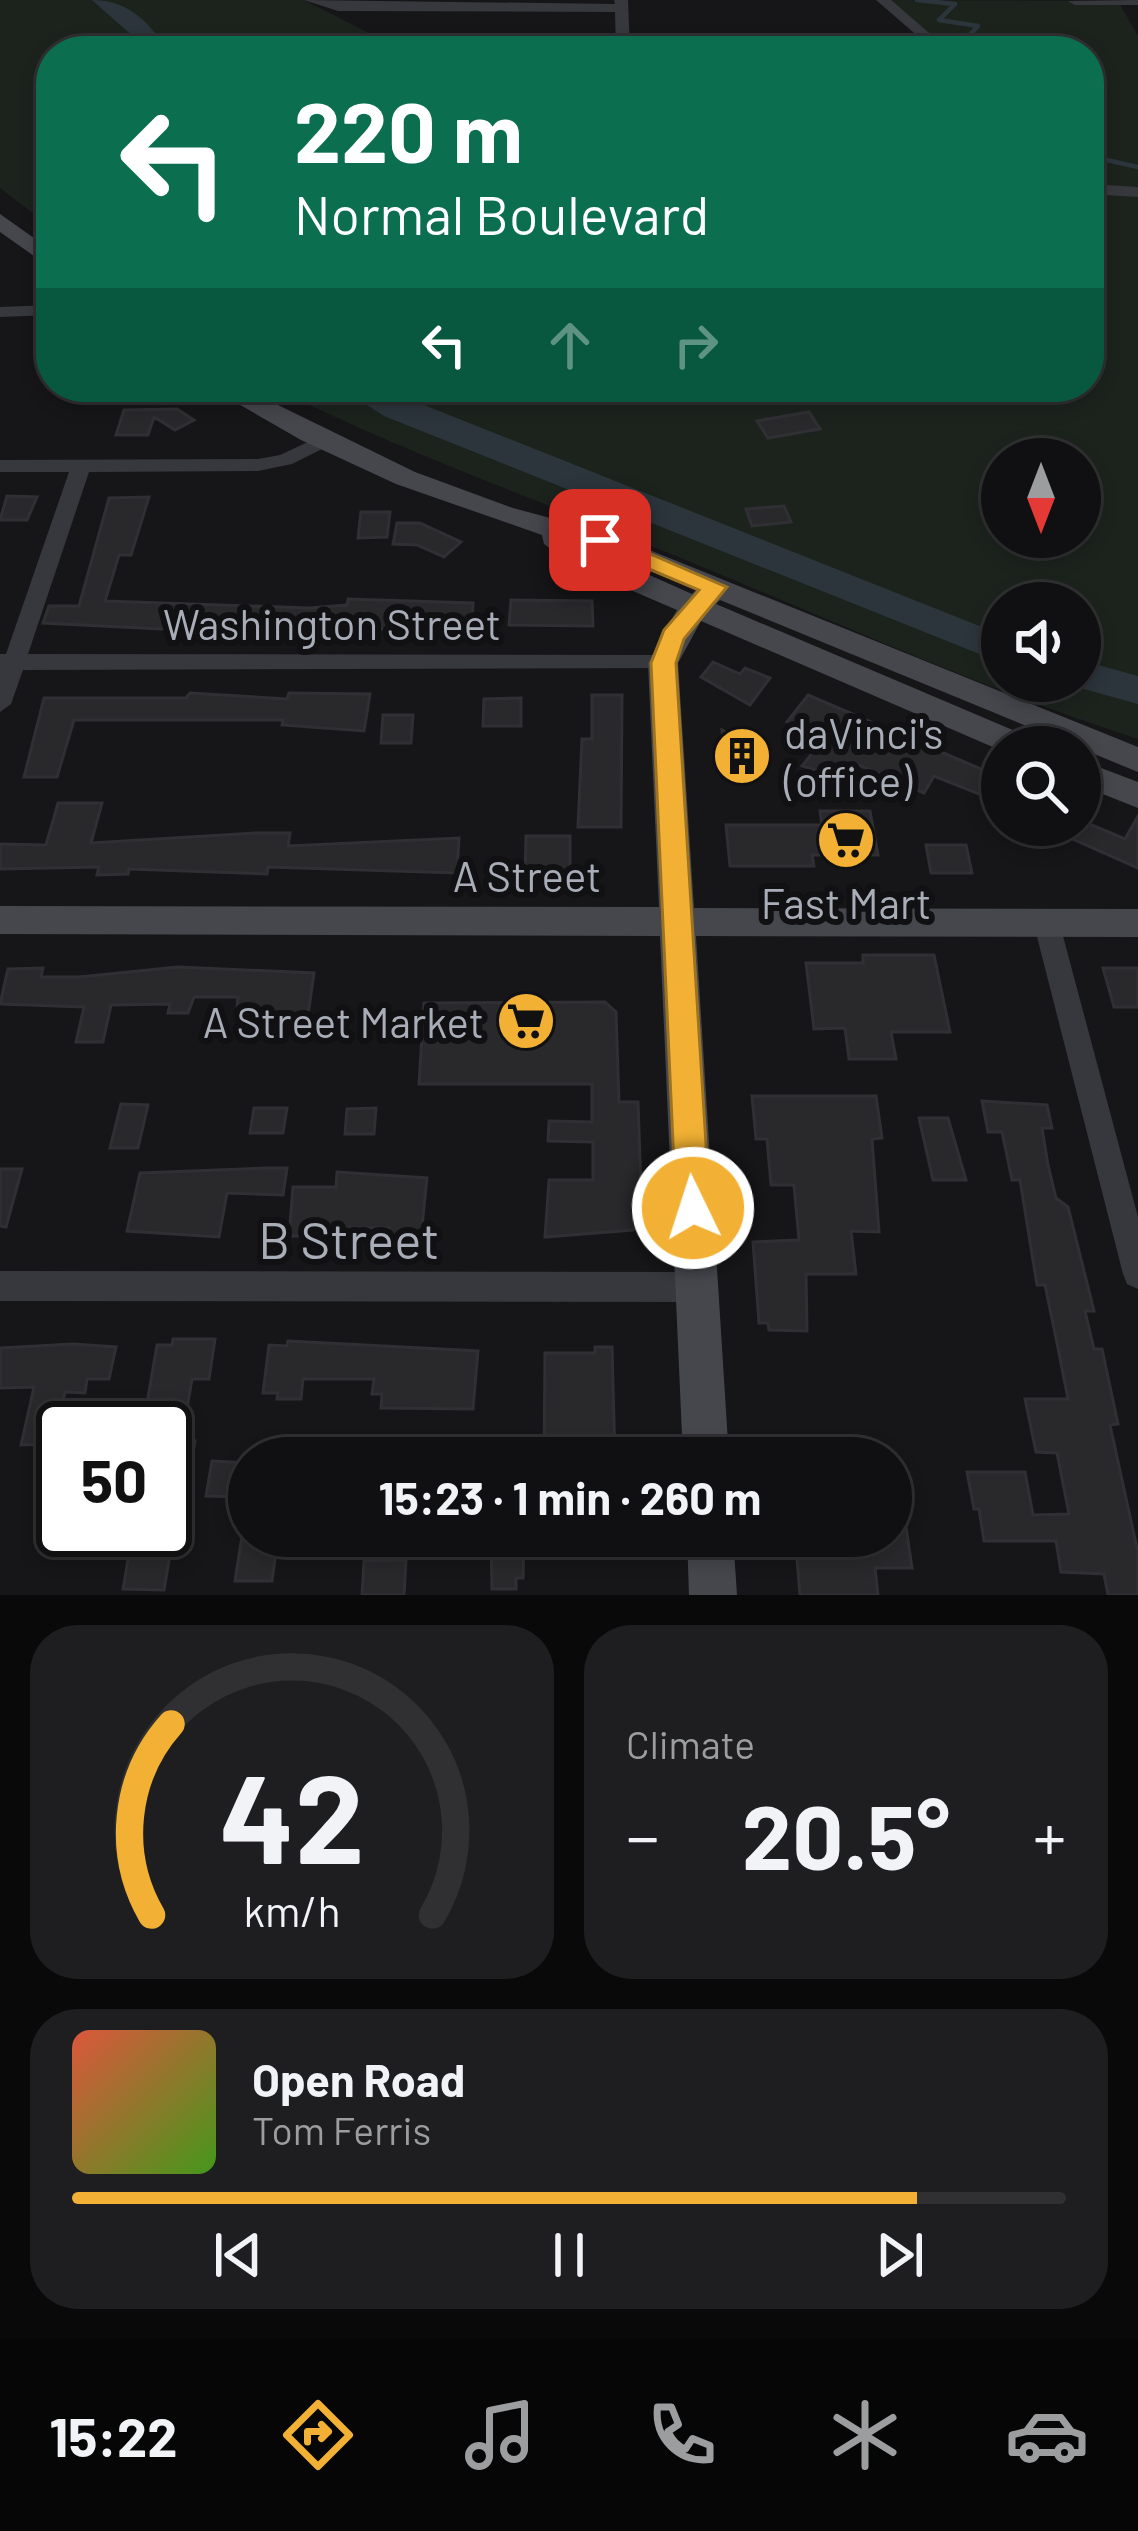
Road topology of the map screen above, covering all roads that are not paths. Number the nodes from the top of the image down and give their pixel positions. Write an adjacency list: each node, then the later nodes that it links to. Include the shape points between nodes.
1 (311, 0): 5 (street, via 338,7)
2 (884, 0): 7 (street)
3 (1075, 1): 4 (street)
4 (1138, 2)
5 (621, 4): 6 (street)
6 (622, 36)
7 (926, 36)
8 (1104, 190): 9 (street)
9 (1138, 192)
10 (0, 221): 11 (main road)
11 (36, 249)
12 (36, 311): 13 (street)
13 (0, 312)
14 (251, 402): 15 (main road)
15 (325, 440): 17 (street, via 258,465); 18 (main road, via 537,527 580,556)
16 (0, 466): 17 (street)
17 (81, 466): 19 (street)
18 (697, 594): 20 (main road); 22 (main road)
19 (7, 662): 20 (street, Washington Street); 21 (street)
20 (664, 663): 31 (main road)
21 (0, 704)
22 (1011, 726)
23 (1101, 745): 25 (main road)
24 (1101, 751): 26 (main road)
25 (1138, 751)
26 (1138, 760)
27 (1101, 781): 28 (main road)
28 (1138, 796)
29 (0, 920): 31 (main road, A Street)
30 (1134, 920): 32 (main road, A Street)
31 (677, 921): 32 (main road, A Street); 35 (main road)
32 (1046, 921): 33 (street)
33 (1138, 1274)
34 (0, 1286): 35 (street, B Street)
35 (698, 1287): 36 (main road)
36 (705, 1437)
37 (711, 1557): 38 (main road)
38 (713, 1595)

